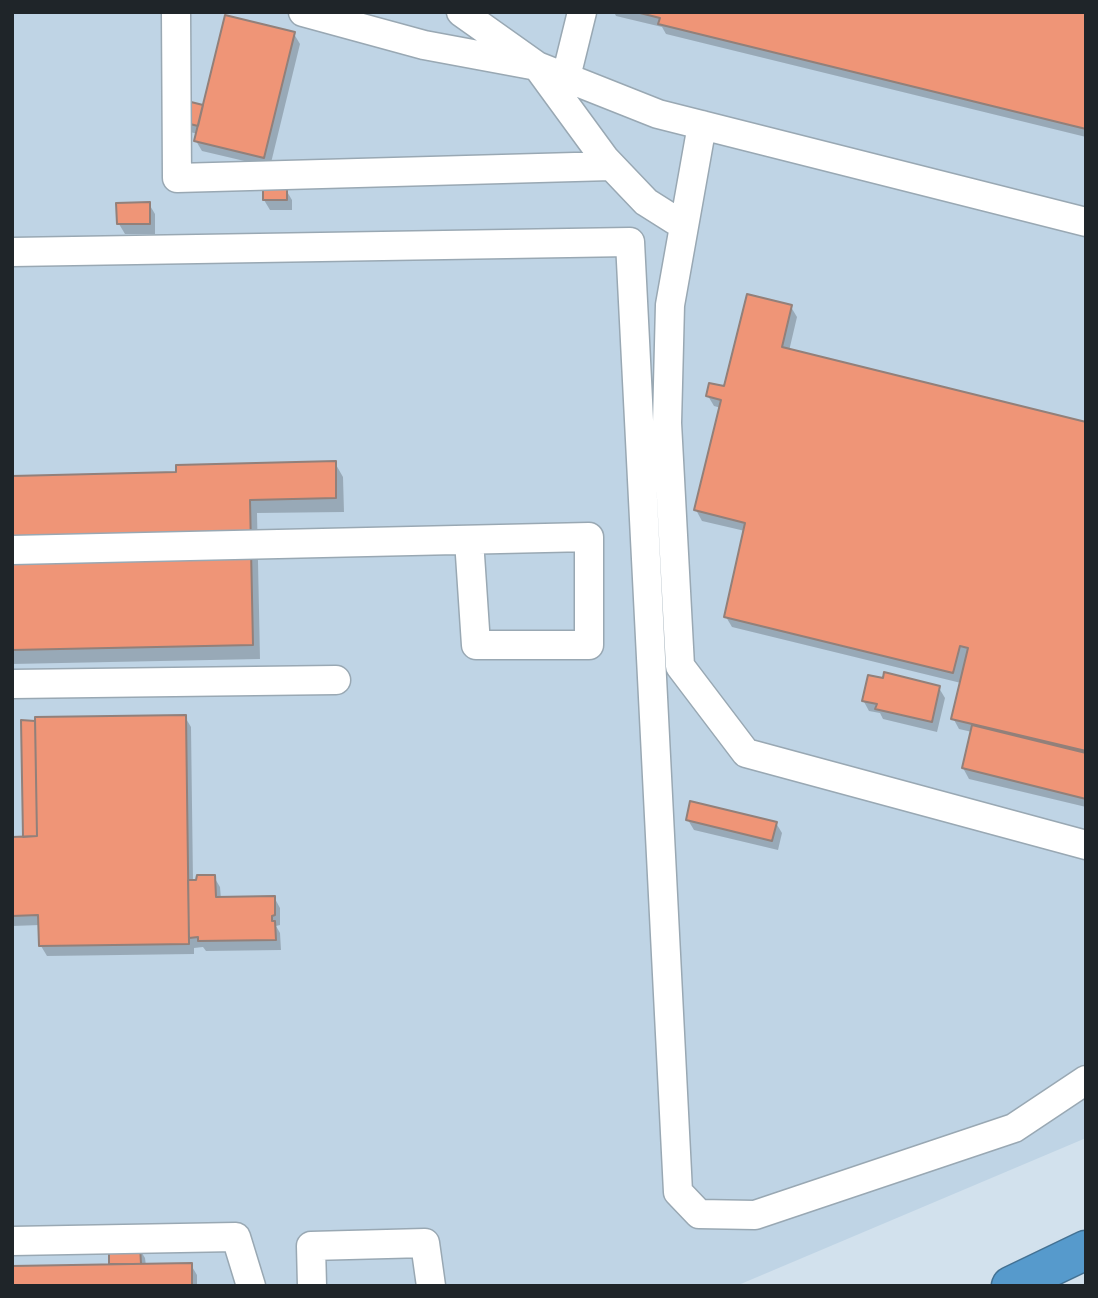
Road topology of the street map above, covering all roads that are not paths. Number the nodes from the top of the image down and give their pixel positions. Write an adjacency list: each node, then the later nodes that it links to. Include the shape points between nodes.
1 (176, 12): 8 (lane, via 177,178)
2 (303, 12): 5 (lane, via 424,45)
3 (460, 12): 5 (lane)
4 (582, 12): 6 (lane)
5 (537, 66): 6 (lane); 8 (lane)
6 (566, 77): 7 (lane, via 658,114)
7 (702, 125): 9 (lane); 10 (lane)
8 (611, 166): 10 (lane, via 646,202)
9 (1086, 222)
10 (684, 226): 16 (lane, via 670,305 667,423 680,666 746,753)
11 (12, 251): 17 (lane, via 630,242 678,1192 699,1214 755,1215 1014,1128)
12 (469, 540): 12 (lane, via 476,645 589,645 589,537); 13 (lane)
13 (12, 550)
14 (336, 680): 15 (lane)
15 (12, 684)
16 (1086, 845)
17 (1086, 1080)
18 (12, 1241): 20 (lane, via 236,1237)
19 (1086, 1250): 23 (highway)
20 (251, 1286)
21 (312, 1286): 22 (lane, via 311,1247 425,1243)
22 (431, 1286)
23 (1011, 1286)

